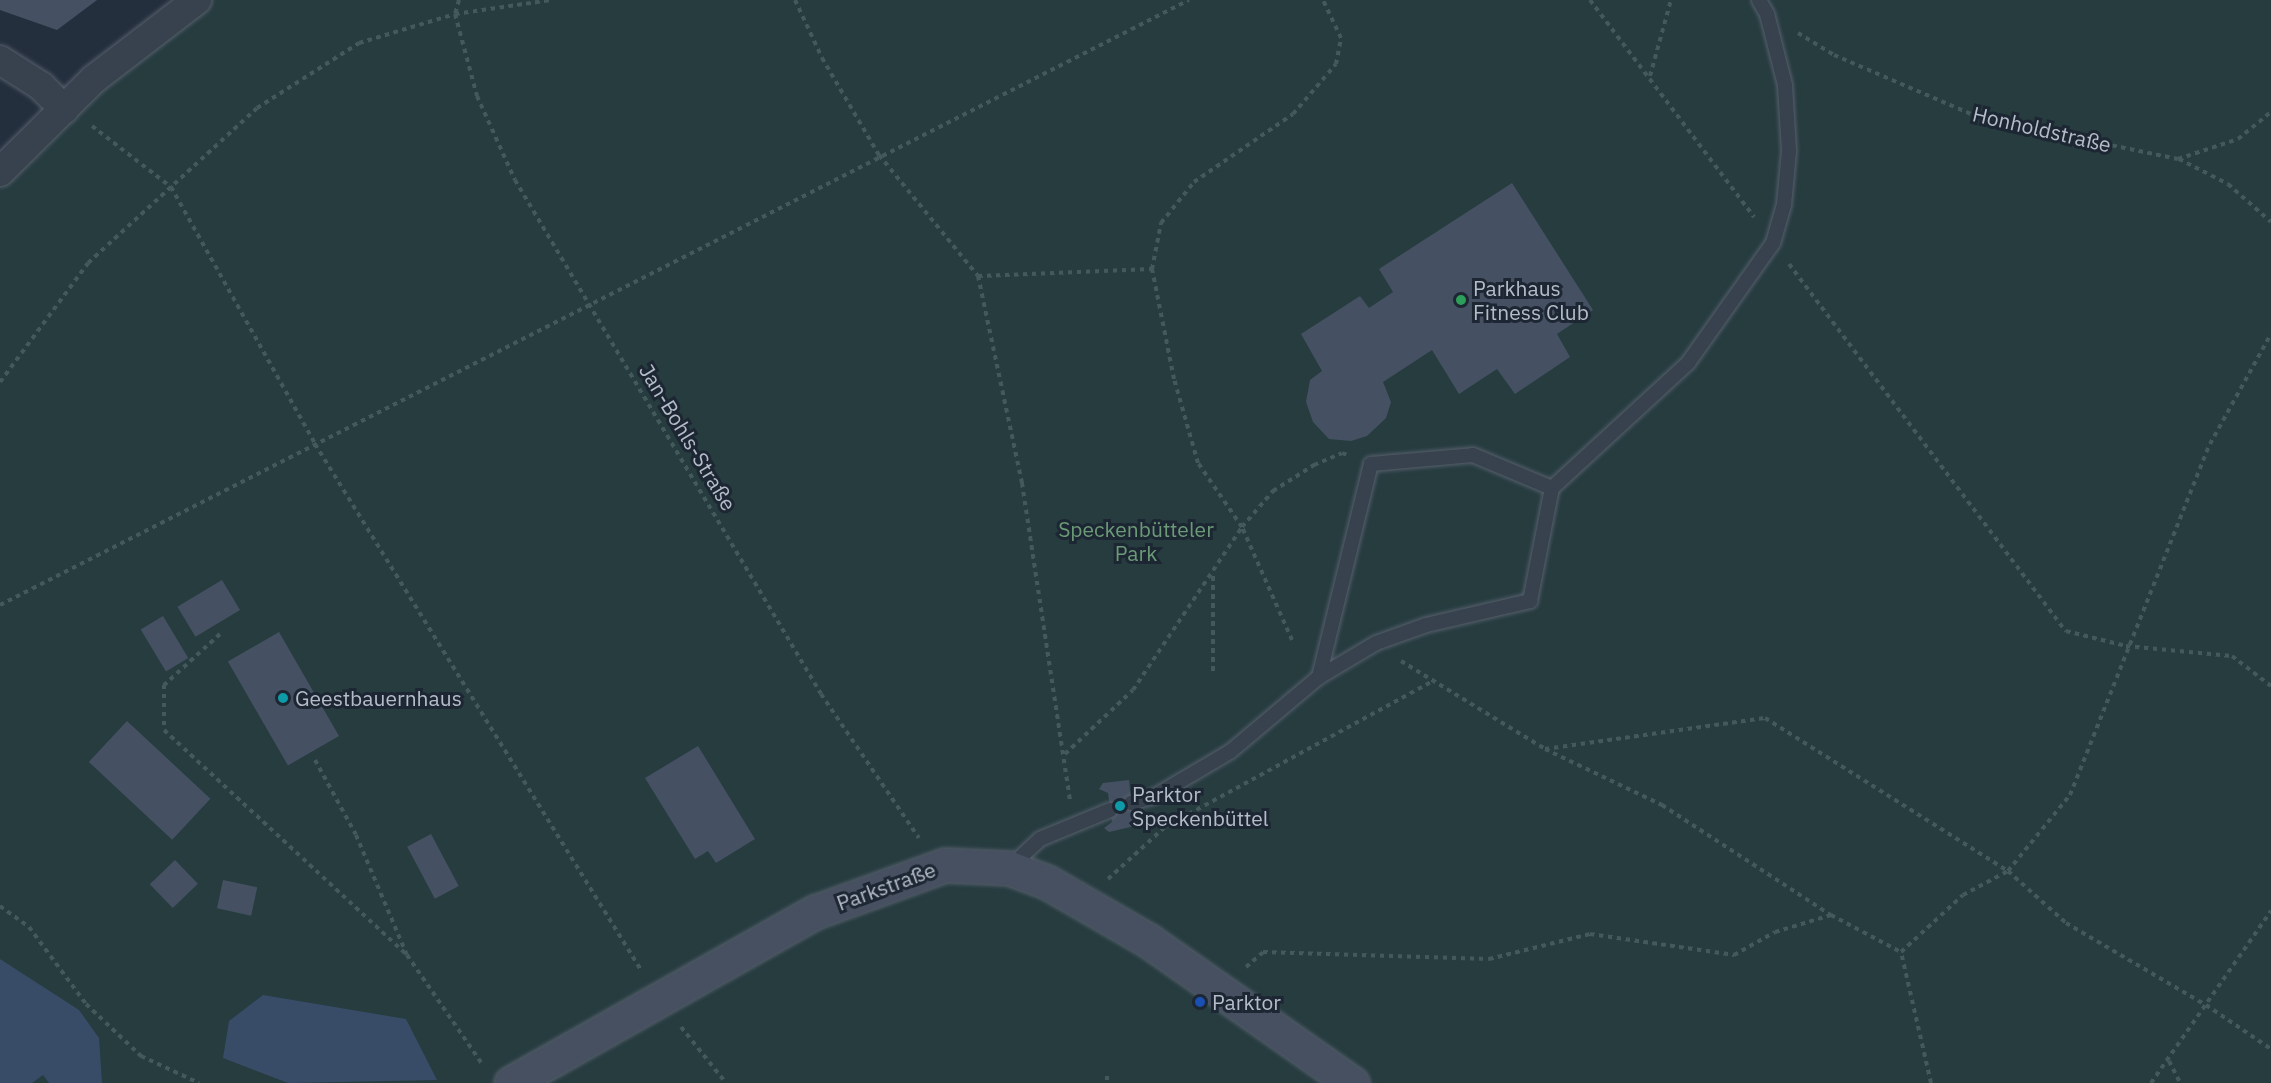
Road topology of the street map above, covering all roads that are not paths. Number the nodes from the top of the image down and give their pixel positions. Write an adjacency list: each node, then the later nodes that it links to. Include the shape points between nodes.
1 (197, 0): 4 (street, via 94,79)
2 (1759, 0): 6 (lane, via 1767,14 1785,85 1789,151 1784,205 1773,243 1688,363)
3 (0, 60): 4 (street, via 41,86)
4 (64, 109): 5 (street)
5 (0, 172)
6 (1552, 488): 7 (lane, via 1530,602 1426,625 1376,643); 7 (lane, via 1473,455 1371,464)
7 (1319, 677): 8 (lane, via 1231,752 1155,796)
8 (1131, 803)
9 (1110, 810): 10 (lane, via 1070,823 1040,839)
10 (1009, 868): 11 (street, Parkstraße, via 945,865 815,912 660,1002); 12 (street, Parkstraße, via 1083,902 1149,941)
11 (500, 1078)
12 (1352, 1083)

